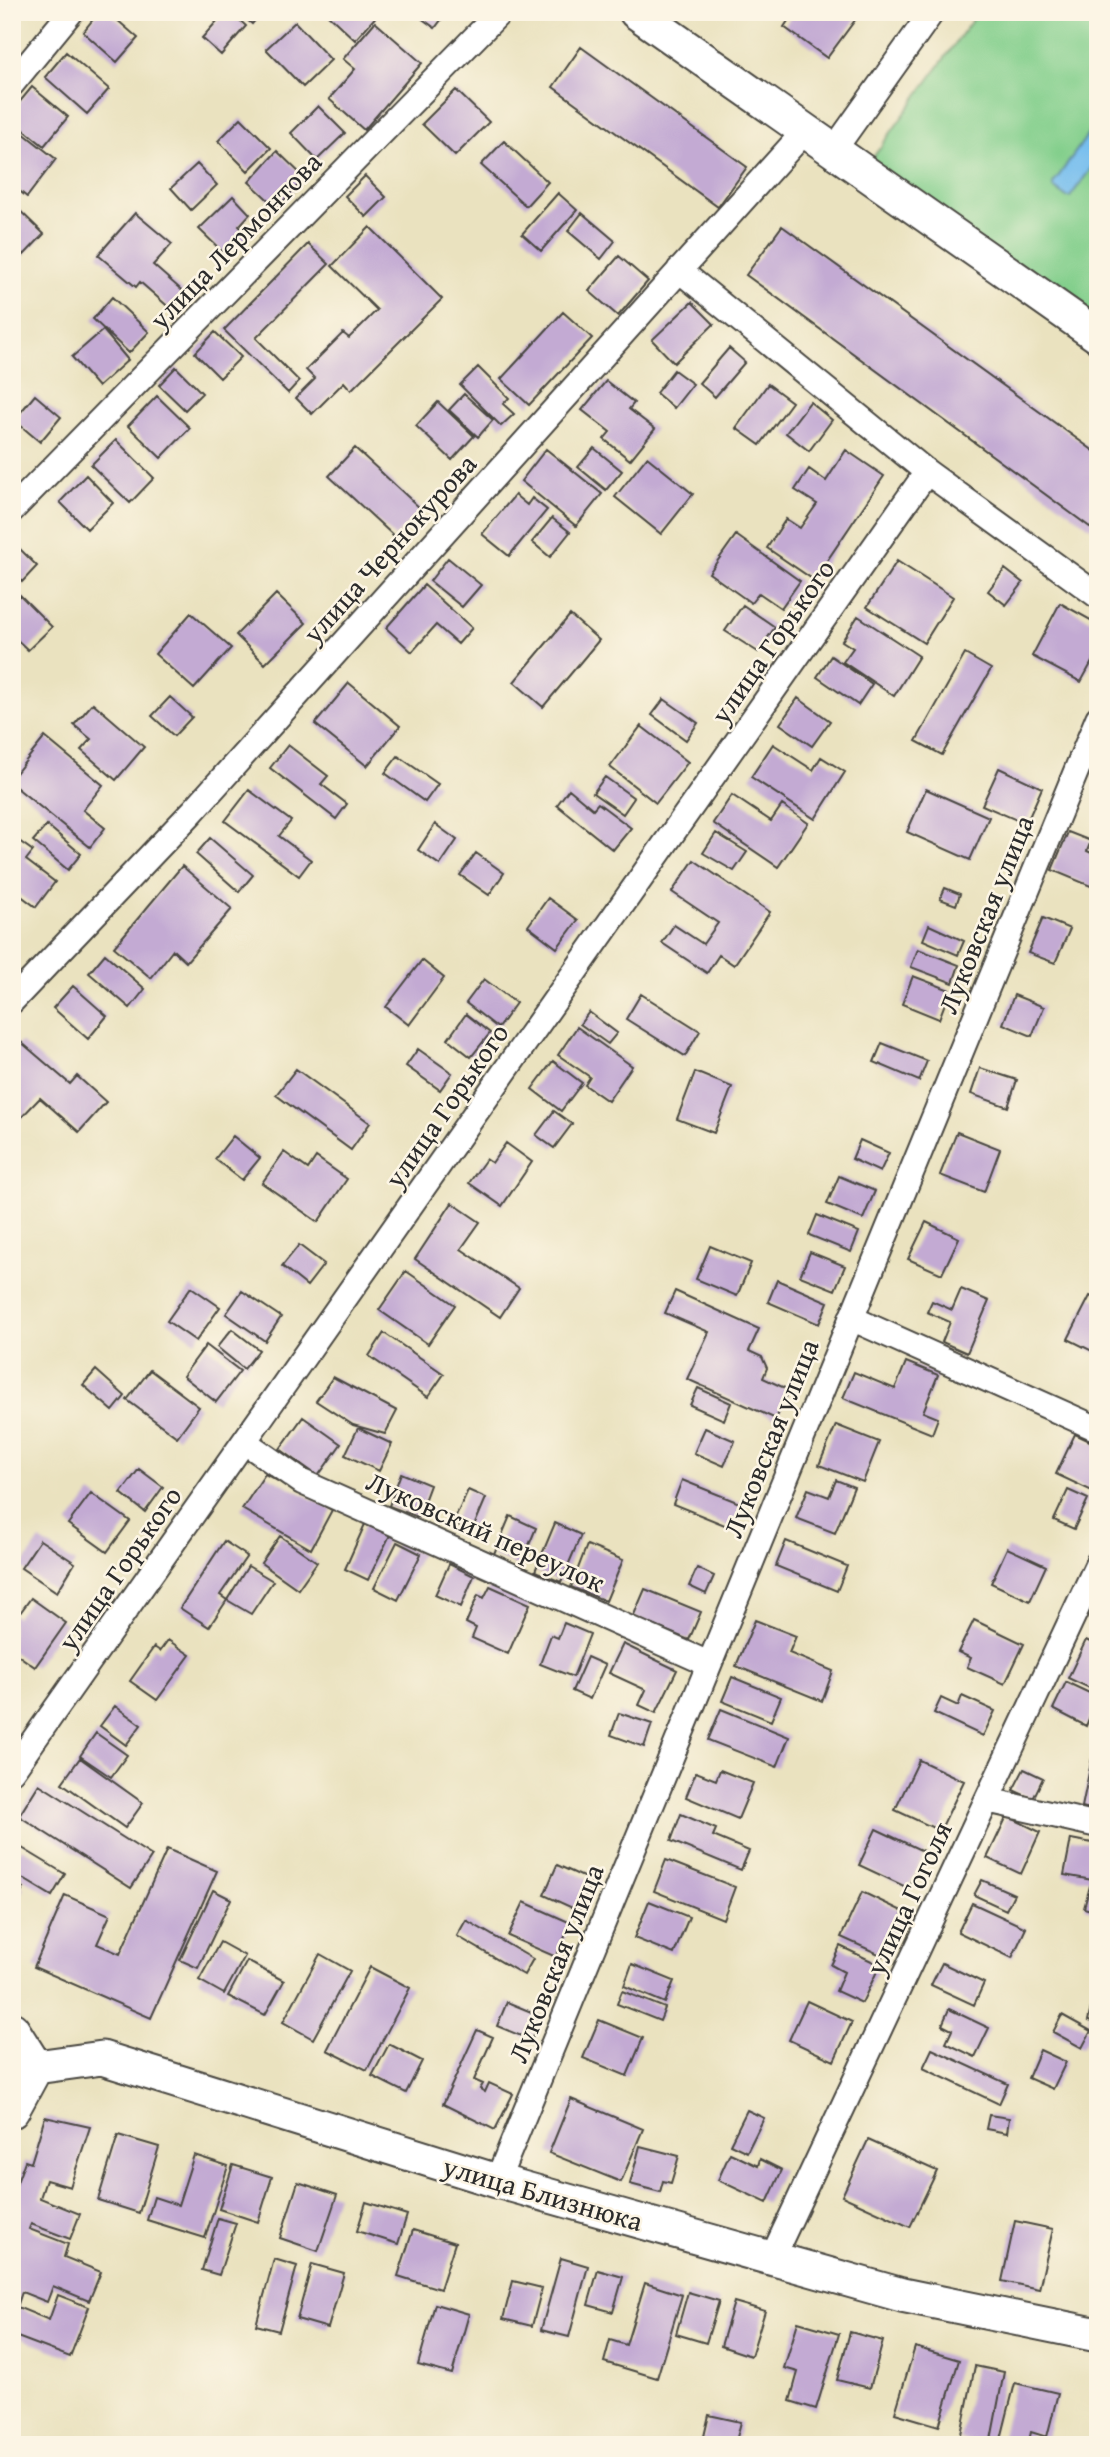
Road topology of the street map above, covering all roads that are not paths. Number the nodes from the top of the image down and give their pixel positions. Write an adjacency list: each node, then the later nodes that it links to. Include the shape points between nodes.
1 (71, 12): 5 (street)
2 (500, 12): 11 (street, улица Лермонтова)
3 (636, 12): 6 (street)
4 (932, 12): 7 (street)
5 (12, 84)
6 (805, 131): 7 (street); 8 (street, улица Чернокурова)
7 (834, 151): 9 (street)
8 (679, 270): 10 (street); 14 (street, улица Чернокурова, via 193,811)
9 (1098, 336)
10 (927, 472): 12 (street); 17 (street, улица Горького)
11 (12, 510)
12 (1094, 585)
13 (1098, 718): 15 (street, Луковская улица)
14 (12, 1001)
15 (851, 1318): 16 (street); 19 (street, Луковская улица)
16 (1098, 1429)
17 (245, 1442): 19 (street, Луковский переулок, via 302,1482); 20 (street, улица Горького)
18 (1098, 1563): 21 (street, улица Гоголя)
19 (709, 1664): 26 (street, Луковская улица)
20 (12, 1770)
21 (987, 1800): 22 (street); 27 (street, улица Гоголя)
22 (1098, 1825)
23 (12, 2029): 24 (street)
24 (36, 2067): 25 (street); 26 (street, улица Близнюка, via 102,2058)
25 (12, 2111)
26 (497, 2181): 27 (street, улица Близнюка)
27 (772, 2258): 28 (street, улица Близнюка, via 902,2295)
28 (1098, 2335)

